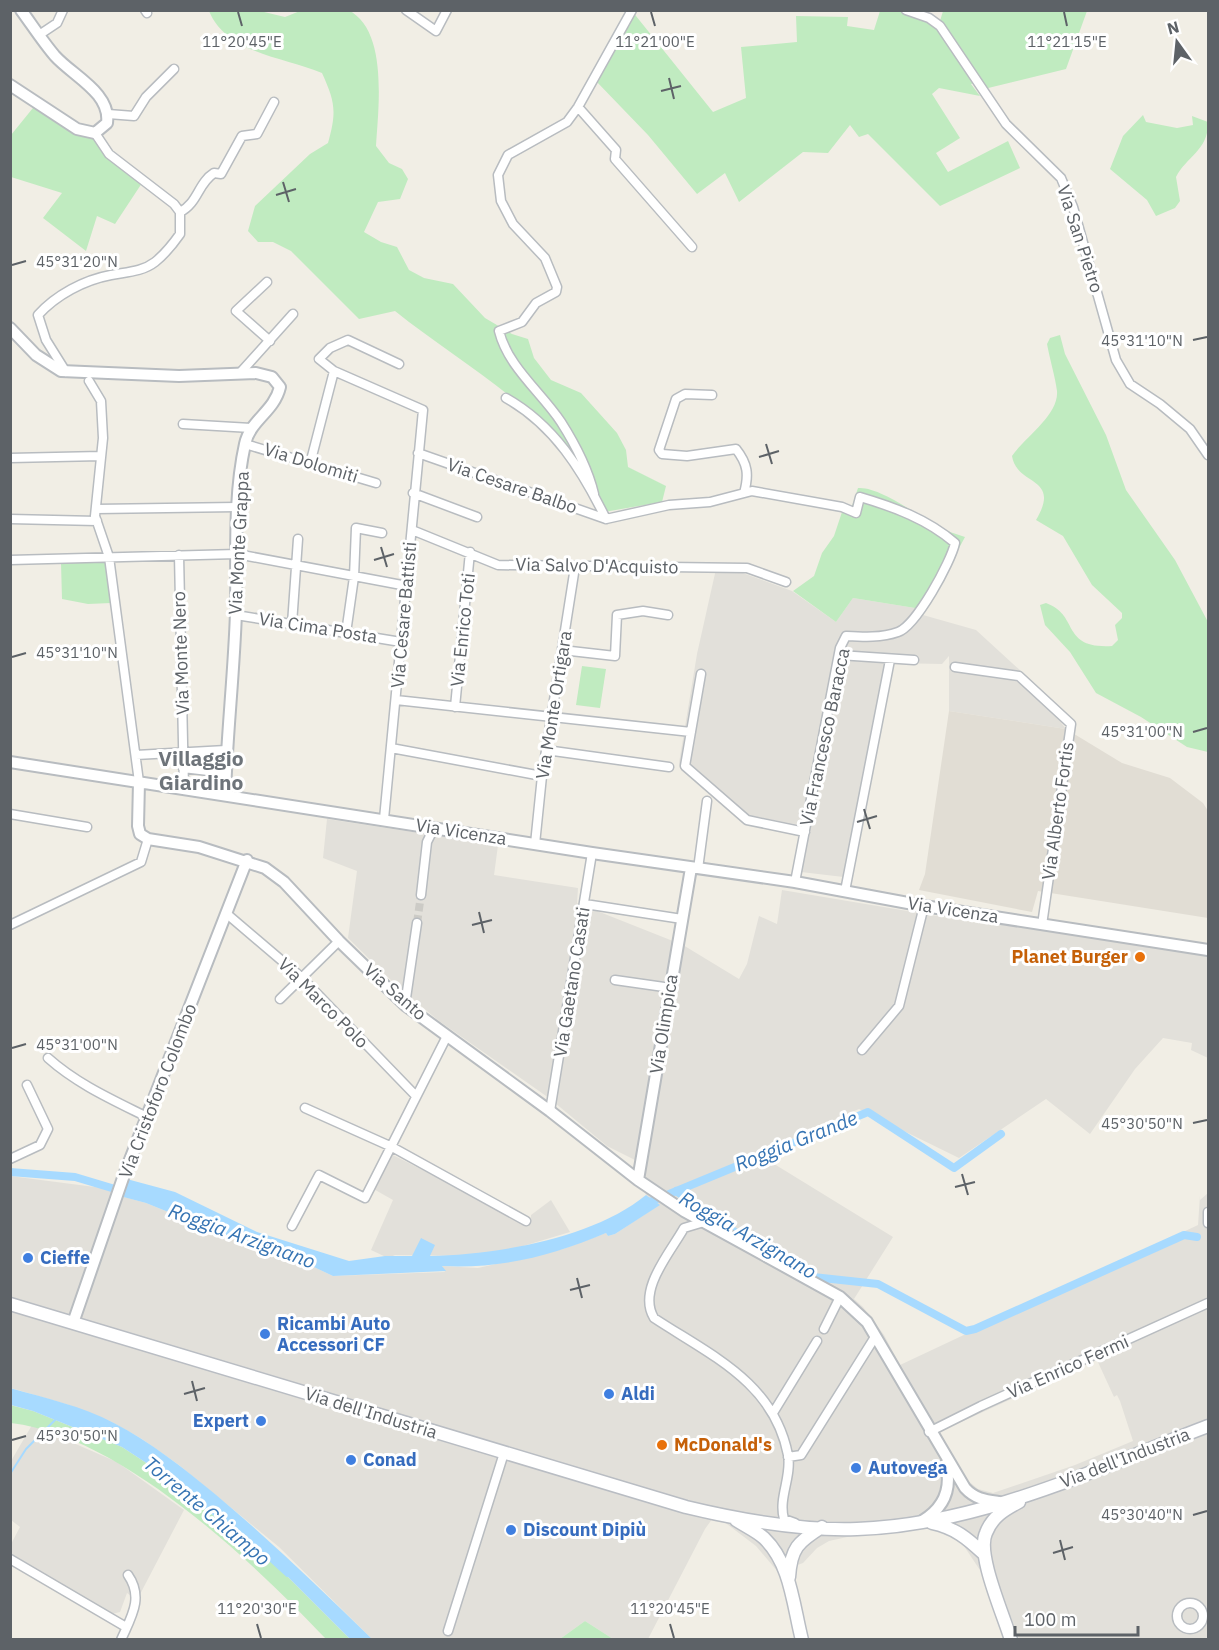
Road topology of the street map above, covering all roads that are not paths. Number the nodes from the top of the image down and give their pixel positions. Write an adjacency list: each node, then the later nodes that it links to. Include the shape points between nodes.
1 (21, 10): 7 (street)
2 (63, 10): 7 (street, via 57,22)
3 (406, 10): 4 (street, via 436,32)
4 (447, 10)
5 (632, 10): 11 (street)
6 (906, 10): 31 (street, Via San Pietro, via 940,26 1006,124 1061,178 1073,207 1116,360 1130,384 1190,429)
7 (39, 34): 12 (street, via 56,56 99,96)
8 (174, 69): 12 (street, via 146,97 134,116)
9 (10, 85): 13 (street, via 77,129)
10 (274, 102): 14 (street, via 257,134 242,136 221,174 214,172 207,177 194,201)
11 (578, 107): 15 (street, via 616,150 615,159); 38 (street, via 567,122 508,155 498,176 501,201 513,224 545,258 556,281 556,292 531,308 522,322 499,331 513,363 560,421 589,475)
12 (108, 114): 13 (street, via 107,123)
13 (95, 133): 14 (street, via 109,154)
14 (180, 212): 22 (street, via 180,234 154,263 82,284 48,304 38,315 46,340)
15 (692, 247)
16 (267, 282): 19 (street, via 236,311)
17 (293, 314): 19 (street)
18 (10, 328): 22 (street, Via Monte Grappa, via 36,355)
19 (270, 341): 23 (street)
20 (399, 364): 21 (street, via 348,340 330,348 319,359)
21 (334, 371): 30 (street, Via Cesare Battisti, via 423,410); 34 (street)
22 (66, 372): 23 (street, Via Monte Grappa, via 179,376)
23 (240, 373): 28 (street, Via Monte Grappa, via 272,377 280,387 277,400)
24 (89, 381): 32 (street, via 101,401)
25 (712, 395): 37 (street, via 685,394 676,399 658,450 662,454 687,456 736,449 749,475)
26 (506, 398): 38 (street, Via Cesare Balbo, via 527,410 554,435)
27 (183, 424): 28 (street)
28 (251, 428): 29 (street, Via Monte Grappa)
29 (245, 444): 34 (street, Via Dolomiti); 39 (street, Via Monte Grappa)
30 (418, 453): 36 (street, Via Cesare Battisti); 43 (street, Via Cesare Balbo)
31 (1209, 454)
32 (101, 456): 33 (street); 40 (street)
33 (10, 458)
34 (310, 464): 35 (street, Via Dolomiti)
35 (376, 483)
36 (413, 493): 41 (street); 45 (street, Via Cesare Battisti)
37 (744, 493): 43 (street); 64 (street, Via Francesco Baracca, via 752,491 842,507 856,513 860,497 916,518 955,543 952,559 935,589 901,632 877,637 846,636)
38 (594, 494): 43 (street, Via Cesare Balbo)
39 (237, 507): 40 (street); 49 (street, Via Monte Grappa)
40 (96, 509): 44 (street)
41 (477, 517)
42 (10, 519): 44 (street)
43 (606, 519)
44 (97, 520): 51 (street)
45 (412, 530): 48 (street, Via Salvo D'Acquisto); 57 (street, Via Cesare Battisti)
46 (382, 533): 55 (street, via 356,528)
47 (298, 539): 53 (street)
48 (470, 552): 54 (street, Via Salvo D'Acquisto, via 498,565); 70 (street, Via Enrico Toti)
49 (237, 554): 50 (street); 53 (street); 58 (street, Via Monte Grappa)
50 (179, 555): 51 (street); 76 (street, Via Monte Nero)
51 (109, 557): 52 (street); 77 (street)
52 (10, 560)
53 (296, 566): 55 (street); 60 (street)
54 (575, 567): 56 (street, Via Salvo D'Acquisto, via 747,568); 63 (street, Via Monte Ortigara)
55 (354, 577): 57 (street); 61 (street)
56 (786, 582)
57 (407, 586): 62 (street, Via Cesare Battisti)
58 (236, 615): 60 (street, Via Cima Posta); 74 (street, Via Monte Grappa)
59 (668, 615): 63 (street, via 643,610 617,615 615,656)
60 (292, 624): 61 (street, Via Cima Posta)
61 (346, 633): 62 (street, Via Cima Posta)
62 (401, 642): 69 (street, Via Cesare Battisti)
63 (562, 650): 71 (street, Via Monte Ortigara)
64 (839, 655): 65 (street); 91 (street, Via Francesco Baracca)
65 (890, 660): 66 (street); 98 (street)
66 (914, 660)
67 (956, 667): 106 (street, Via Alberto Fortis, via 1019,676 1071,724)
68 (701, 674): 72 (street)
69 (396, 700): 70 (street); 73 (street, Via Cesare Battisti)
70 (455, 707): 71 (street)
71 (552, 717): 72 (street); 75 (street, Via Monte Ortigara)
72 (691, 732): 91 (street, via 685,766 747,820)
73 (391, 748): 82 (street); 88 (street, Via Cesare Battisti)
74 (226, 750): 76 (street); 81 (street, Via Monte Grappa)
75 (546, 750): 79 (street); 82 (street, Via Monte Ortigara)
76 (184, 751): 77 (street); 80 (street, Via Monte Nero)
77 (136, 755): 83 (street)
78 (10, 762): 83 (street, Via Vicenza)
79 (669, 767)
80 (183, 768): 81 (street); 84 (street, Via Monte Nero)
81 (225, 773): 85 (street, Via Monte Grappa)
82 (542, 776): 93 (street, Via Monte Ortigara)
83 (139, 782): 84 (street, Via Vicenza); 92 (street, via 138,826 140,834)
84 (184, 789): 85 (street, Via Vicenza)
85 (225, 794): 88 (street, Via Vicenza)
86 (707, 801): 96 (street)
87 (10, 814): 89 (street)
88 (384, 819): 90 (street, Via Vicenza)
89 (87, 827)
90 (434, 828): 93 (street, Via Vicenza); 99 (street, via 427,842)
91 (805, 832): 97 (street, Via Francesco Baracca)
92 (148, 839): 95 (street, Via Santo); 105 (street, via 141,862)
93 (535, 844): 94 (street, Via Vicenza)
94 (592, 853): 96 (street, Via Vicenza); 100 (street, Via Gaetano Casati)
95 (247, 860): 102 (street, Via Cristoforo Colombo); 107 (street, Via Santo, via 284,882)
96 (694, 868): 97 (street, Via Vicenza); 103 (street, Via Olimpica)
97 (795, 882): 98 (street, Via Vicenza)
98 (845, 891): 101 (street, Via Vicenza)
99 (421, 895)
100 (585, 904): 103 (street); 120 (street, Via Gaetano Casati)
101 (924, 906): 106 (street, Via Vicenza); 115 (street, via 899,1006)
102 (227, 914): 109 (street, Via Marco Polo); 121 (street, Via Cristoforo Colombo)
103 (682, 919): 111 (street, Via Olimpica)
104 (417, 923): 113 (street)
105 (10, 925)
106 (1042, 925): 108 (street, Via Vicenza)
107 (339, 941): 109 (street); 113 (street, Via Santo)
108 (1209, 950)
109 (301, 977): 112 (street); 118 (street, Via Marco Polo)
110 (615, 980): 111 (street)
111 (670, 988): 124 (street, Via Olimpica)
112 (280, 999)
113 (405, 1005): 114 (street, Via Santo)
114 (447, 1036): 118 (street); 120 (street, Via Santo)
115 (862, 1050)
116 (48, 1058): 121 (street, via 62,1071)
117 (27, 1085): 123 (street, via 48,1129 40,1145)
118 (416, 1096): 122 (street)
119 (305, 1108): 122 (street)
120 (550, 1111): 124 (street, Via Santo)
121 (147, 1117): 135 (street, Via Cristoforo Colombo)
122 (392, 1147): 127 (street); 130 (street, via 365,1198 319,1174)
123 (10, 1160)
124 (638, 1180): 125 (street, Via Santo)
125 (684, 1211): 128 (street, Via Santo); 131 (street)
126 (1209, 1212): 129 (street)
127 (526, 1221)
128 (704, 1222): 131 (street); 132 (street, Via Santo)
129 (1209, 1223)
130 (292, 1226)
131 (684, 1228): 139 (street, via 649,1290 648,1308 654,1318 745,1378 763,1396)
132 (840, 1297): 136 (street); 137 (street, Via Santo, via 867,1322)
133 (1209, 1303): 141 (street, Via Enrico Fermi)
134 (10, 1304): 135 (main road, Via dell'Industria)
135 (73, 1323): 142 (main road, Via dell'Industria)
136 (824, 1329)
137 (875, 1337): 141 (street, Via Santo); 143 (street, via 801,1455)
138 (817, 1341): 139 (street)
139 (772, 1413): 143 (street)
140 (1209, 1426): 145 (main road, Via dell'Industria)
141 (929, 1432): 144 (street, Via Santo)
142 (504, 1453): 147 (main road, Via dell'Industria); 160 (street)
143 (788, 1457): 149 (street, via 784,1519)
144 (945, 1458): 146 (street, Via Santo, via 972,1496); 148 (street, via 949,1483 942,1505)
145 (1041, 1490): 146 (main road, Via dell'Industria); 151 (main road, Via dell'Industria, via 994,1518 984,1535)
146 (999, 1502): 148 (main road, Via dell'Industria, via 953,1517)
147 (732, 1518): 149 (main road, Via dell'Industria); 154 (main road, Via dell'Industria, via 763,1537)
148 (921, 1521): 150 (main road, Via dell'Industria, via 854,1529); 151 (main road, Via dell'Industria, via 948,1527)
149 (804, 1526): 150 (main road, Via dell'Industria)
150 (822, 1527): 154 (main road, Via dell'Industria, via 802,1539 790,1557)
151 (984, 1554): 163 (main road, Via dell'Industria)
152 (10, 1559): 158 (street)
153 (128, 1575): 158 (street, via 137,1592 136,1605)
154 (789, 1580): 162 (main road, Via dell'Industria)
155 (1196, 1605): 156 (street); 159 (street, via 1203,1615); 159 (street, via 1183,1605 1177,1617 1187,1628)
156 (1209, 1609)
157 (1209, 1618): 159 (street)
158 (126, 1626): 161 (street)
159 (1198, 1626)
160 (448, 1631)
161 (121, 1640)
162 (802, 1640)
163 (1011, 1640)

